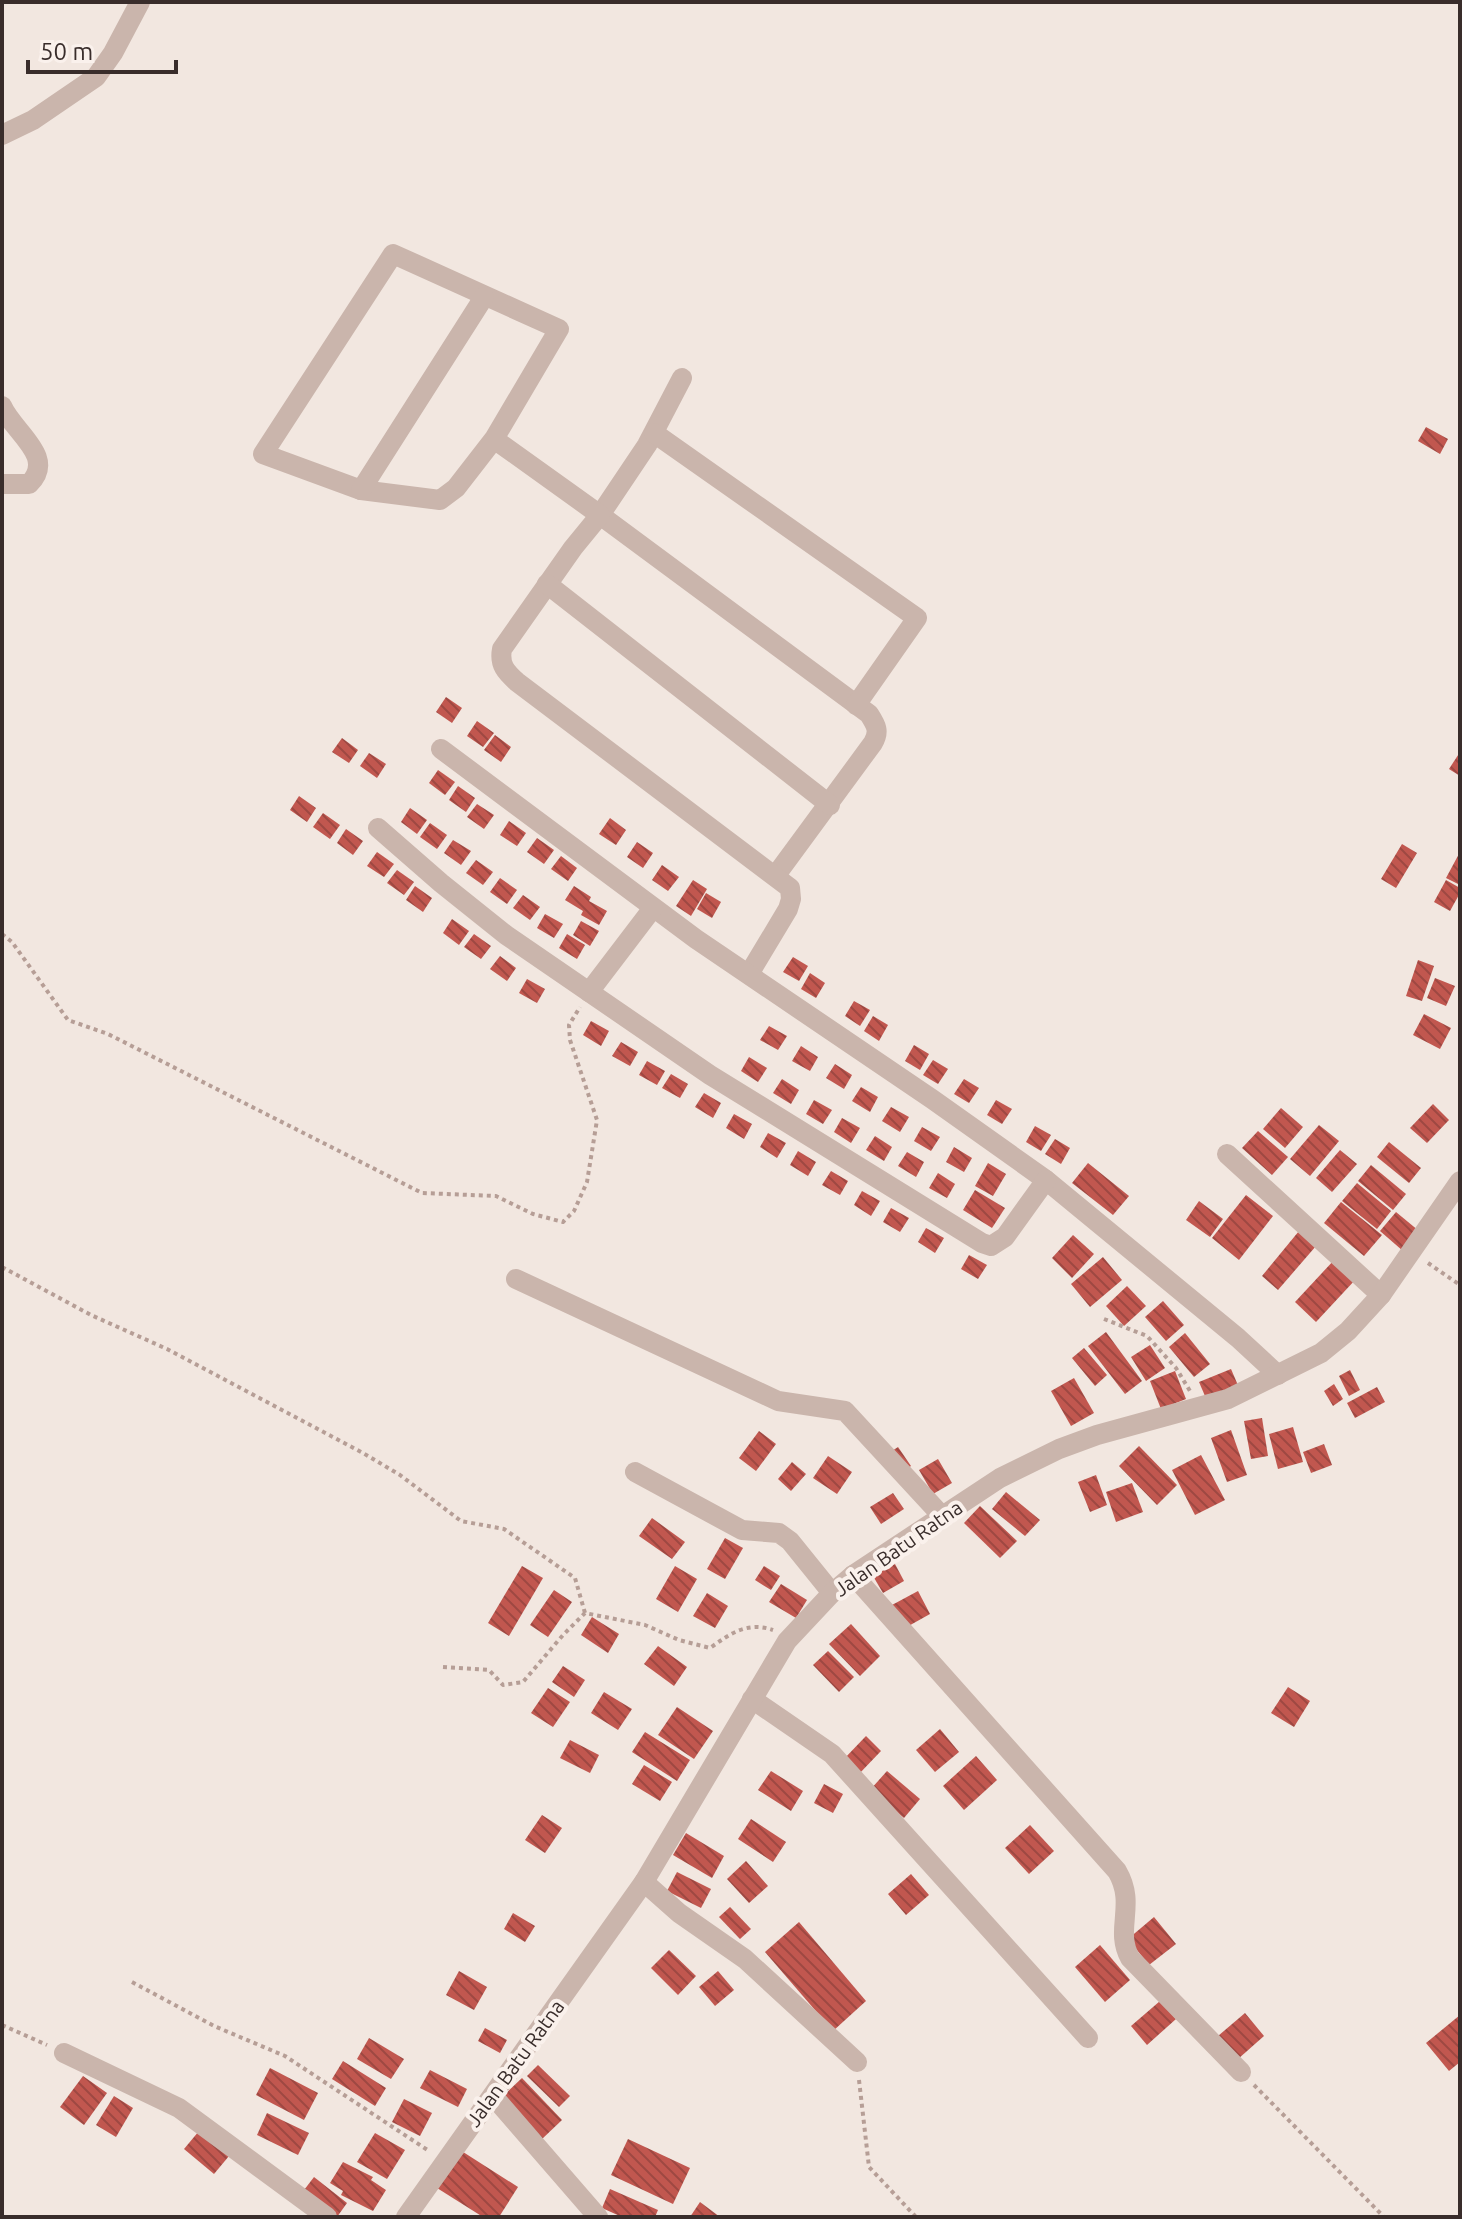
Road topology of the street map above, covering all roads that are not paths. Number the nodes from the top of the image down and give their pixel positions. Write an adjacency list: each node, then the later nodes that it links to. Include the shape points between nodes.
1 (140, 2): 2 (street, via 96,77)
2 (2, 135)
3 (484, 297): 7 (street, via 559,329); 9 (street); 9 (street, via 393,254 263,454)
4 (682, 378): 6 (street)
5 (2, 406): 8 (street, via 40,463 29,484)
6 (654, 433): 10 (street); 12 (street, via 917,618)
7 (494, 439): 9 (street, via 456,488 440,500); 10 (street)
8 (2, 484)
9 (361, 490)
10 (600, 515): 11 (street); 12 (street)
11 (547, 584): 14 (street); 16 (street, via 502,649 506,671)
12 (856, 705): 14 (street, via 869,714 878,735)
13 (441, 749): 17 (street)
14 (830, 805): 16 (street)
15 (378, 828): 19 (street, via 506,935)
16 (776, 875): 18 (street, via 790,888 791,899)
17 (653, 908): 18 (street); 19 (street)
18 (749, 974): 21 (street)
19 (589, 992): 21 (street, via 710,1075 982,1243 991,1246 1005,1237)
20 (1227, 1154): 24 (street)
21 (1046, 1180): 25 (street)
22 (1460, 1181): 24 (street, Jalan Batu Ratna)
23 (516, 1279): 27 (street, via 778,1401 845,1411)
24 (1381, 1295): 25 (street, Jalan Batu Ratna, via 1321,1353)
25 (1278, 1375): 27 (street, Jalan Batu Ratna, via 1228,1399 1059,1449 1000,1478)
26 (635, 1472): 29 (street, via 736,1528 784,1536)
27 (942, 1516): 28 (street, Jalan Batu Ratna)
28 (853, 1575): 29 (street, Jalan Batu Ratna); 35 (street, via 1117,1871 1127,1894 1123,1942 1130,1958)
29 (832, 1593): 30 (street, Jalan Batu Ratna, via 787,1641)
30 (752, 1699): 31 (street, Jalan Batu Ratna); 32 (street, via 832,1754)
31 (644, 1882): 34 (street, via 745,1959); 36 (street, Jalan Batu Ratna)
32 (1088, 2038)
33 (64, 2053): 37 (street, via 179,2108)
34 (857, 2062)
35 (1241, 2072)
36 (493, 2096): 38 (street, Jalan Batu Ratna); 39 (street)
37 (327, 2217)
38 (406, 2217)
39 (598, 2217)

